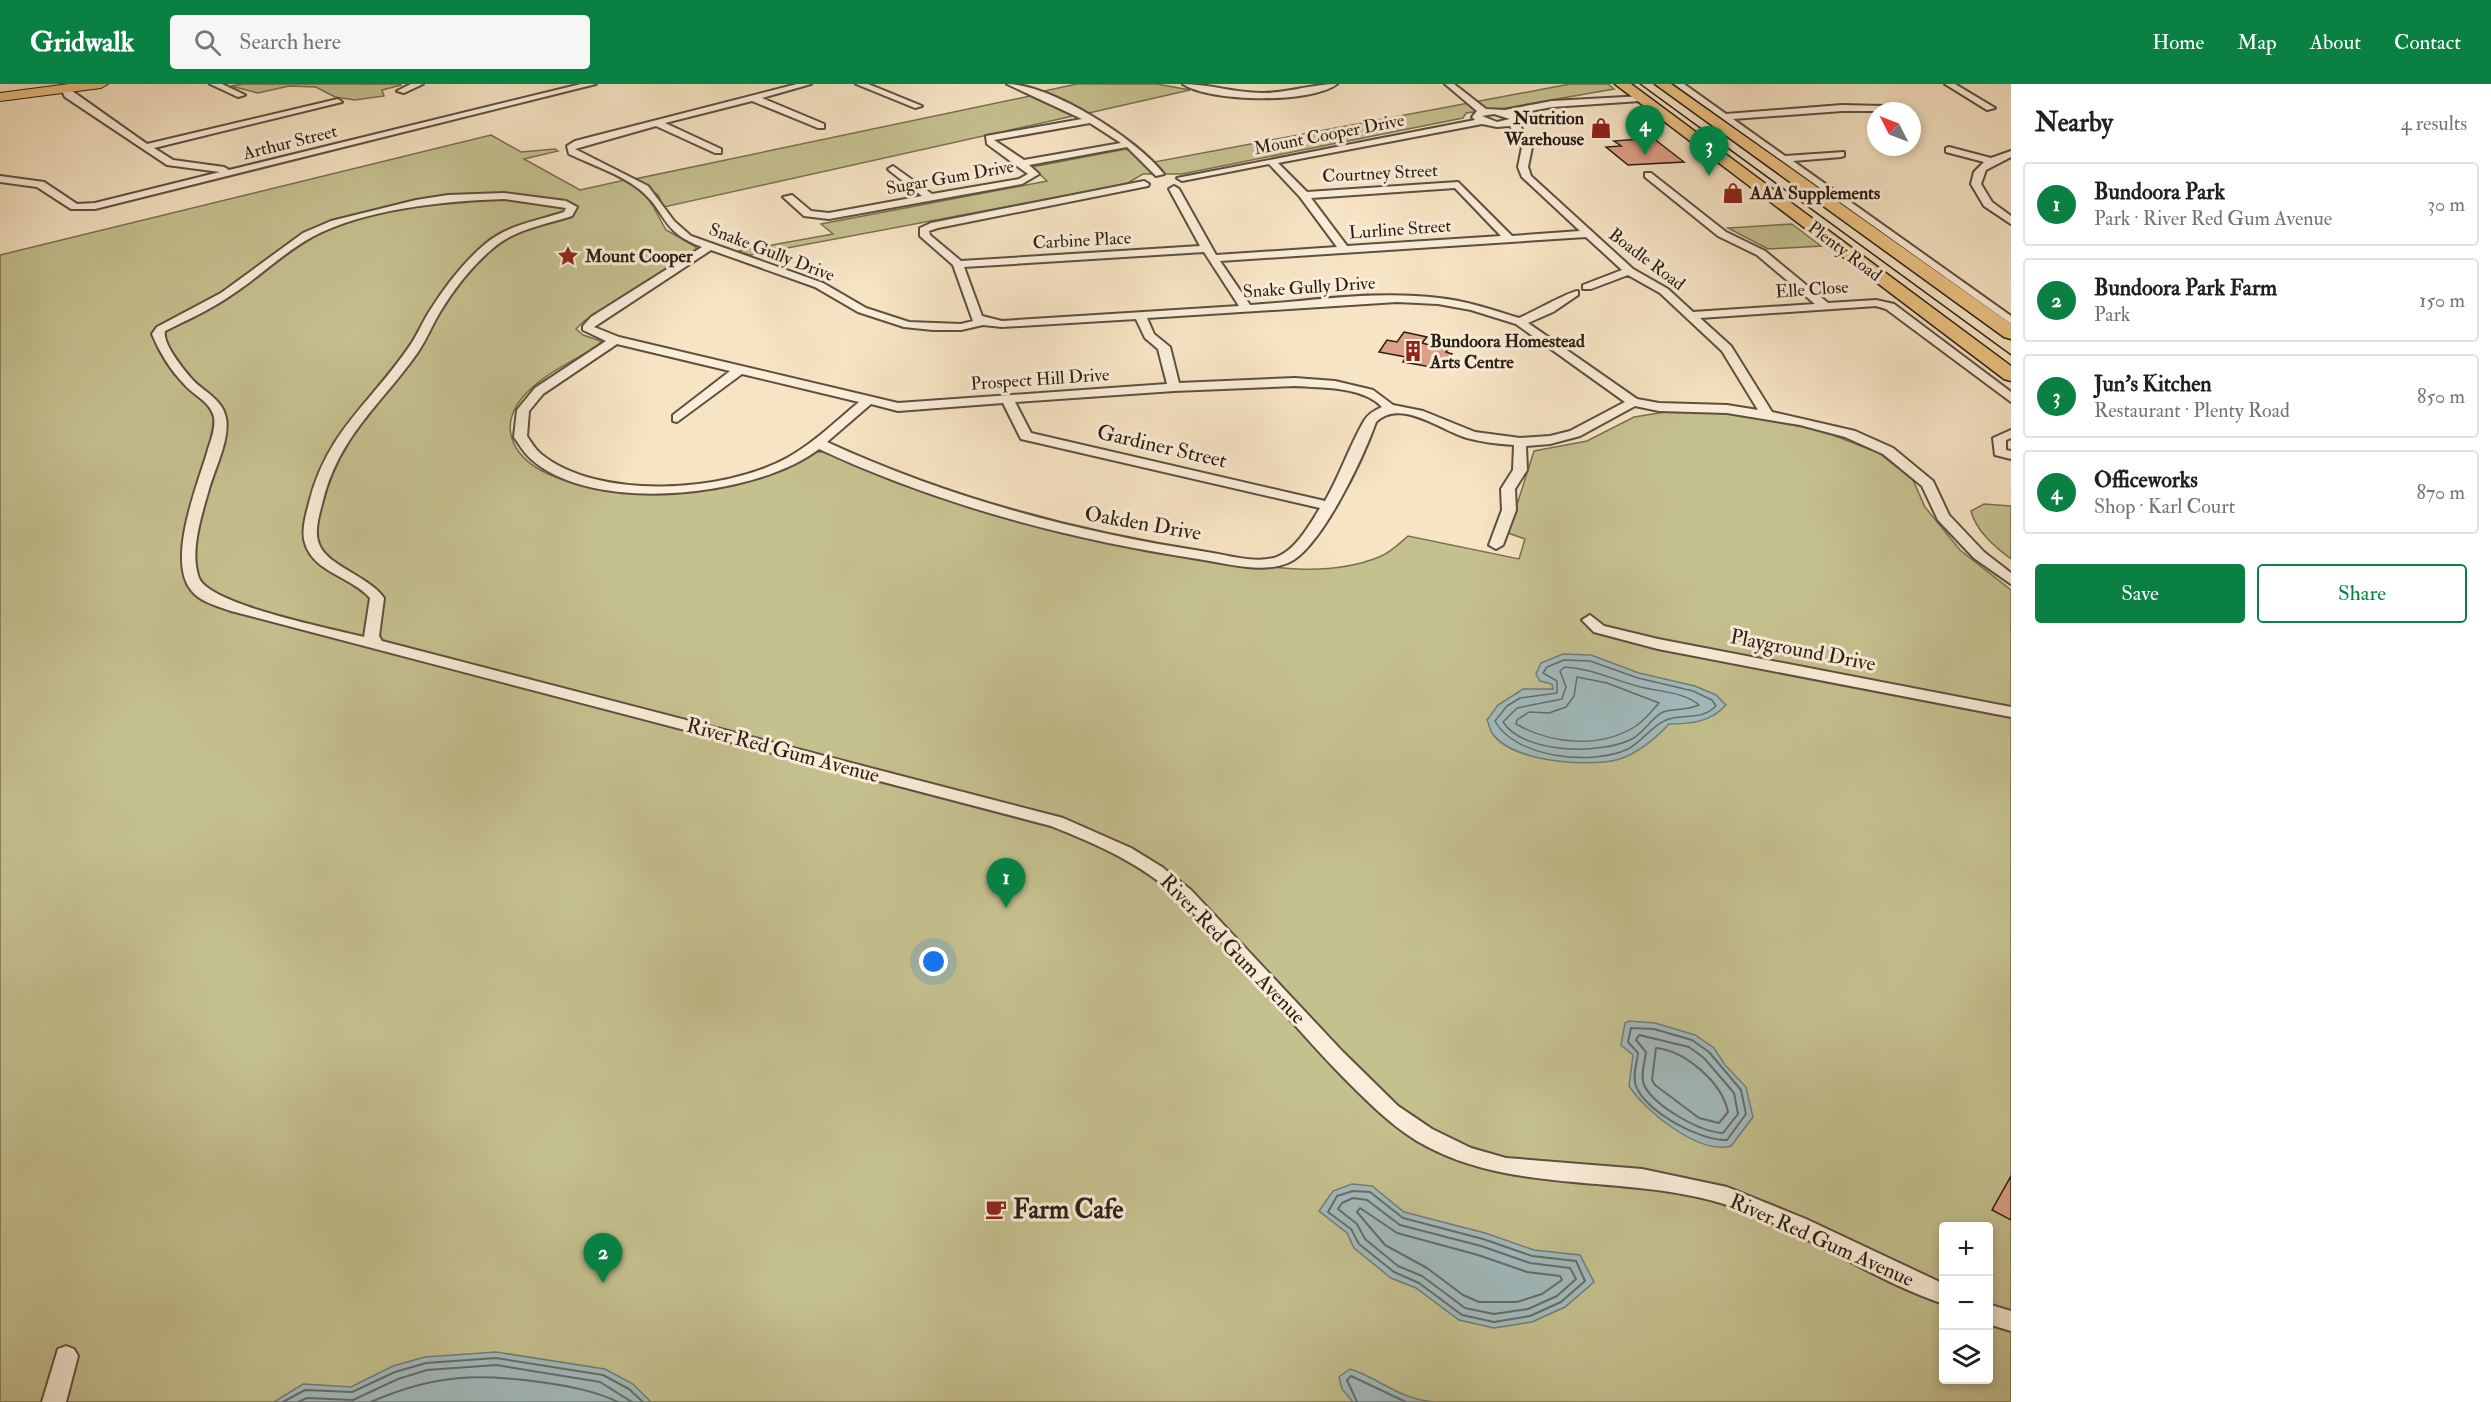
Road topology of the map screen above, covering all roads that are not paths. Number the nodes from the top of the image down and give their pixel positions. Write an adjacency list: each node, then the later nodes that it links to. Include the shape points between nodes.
1 (100, 84): 14 (main road)
2 (214, 84): 17 (street)
3 (419, 84): 16 (street)
4 (592, 84): 47 (street, Arthur Street)
5 (807, 84): 19 (street)
6 (860, 84): 24 (street)
7 (1011, 84): 31 (street)
8 (1187, 84): 9 (street, via 1217,91 1270,94 1310,92)
9 (1333, 84)
10 (1449, 84): 29 (street)
11 (1662, 84): 15 (highway, Plenty Road)
12 (1949, 84): 26 (street)
13 (1623, 85): 20 (highway, Plenty Road); 21 (street, via 1622,91)
14 (65, 88): 18 (main road); 36 (street, via 68,95)
15 (1679, 90): 20 (highway); 30 (street); 56 (highway, Plenty Road)
16 (401, 91)
17 (241, 95)
18 (0, 96)
19 (753, 98): 32 (street); 34 (street)
20 (1642, 99): 21 (street); 23 (street); 28 (highway, Plenty Road)
21 (1600, 100): 27 (street)
22 (338, 102): 36 (street)
23 (1610, 103): 28 (street); 33 (street, via 1560,107)
24 (918, 106)
25 (1867, 108): 30 (street)
26 (1990, 108)
27 (1504, 113): 29 (street); 33 (street)
28 (1662, 114): 80 (highway, Plenty Road)
29 (1483, 116): 33 (street, via 1498,124); 43 (street, Mount Cooper Drive)
30 (1724, 117): 41 (street)
31 (1090, 120): 35 (street); 44 (street, via 989,138)
32 (657, 123): 38 (street); 62 (street, Snake Gully Drive, via 570,148 636,183 650,194 672,228)
33 (1515, 124): 60 (street, Boadle Road, via 1527,147 1523,172)
34 (821, 126)
35 (1129, 144): 44 (street, Sugar Gum Drive); 48 (street, via 1149,158)
36 (146, 147): 45 (street, via 170,163)
37 (1949, 150): 42 (street)
38 (718, 151)
39 (1841, 154): 41 (street)
40 (2011, 154): 42 (street)
41 (1783, 159): 56 (street)
42 (1992, 161): 59 (street, via 1978,172 1977,190 1988,204)
43 (1272, 162): 50 (street, Mount Cooper Drive); 55 (street)
44 (1022, 163): 58 (street, Sugar Gum Drive, via 1034,174 1029,179)
45 (190, 167): 47 (street); 52 (street, via 203,172)
46 (893, 169): 58 (street)
47 (237, 171): 52 (street, Arthur Street)
48 (1159, 174): 50 (street, Mount Cooper Drive); 53 (street, via 1144,177)
49 (1649, 175): 70 (street, via 1722,234 1761,253)
50 (1182, 178): 54 (street, via 1185,183)
51 (0, 179): 52 (street, Arthur Street, via 40,184 69,205 80,208)
52 (203, 180)
53 (1152, 187): 54 (street); 66 (street, via 924,230 925,236)
54 (1174, 189): 63 (street)
55 (1304, 195): 61 (street, Courtney Street, via 1458,185); 64 (street)
56 (1828, 196): 75 (street); 77 (highway, Plenty Road)
57 (788, 197): 58 (street, Sugar Gum Drive, via 808,214 824,217)
58 (931, 198)
59 (2011, 220)
60 (1587, 234): 61 (street, Lurline Street); 67 (street, Boadle Road)
61 (1509, 239): 64 (street, Lurline Street)
62 (710, 247): 74 (street, Snake Gully Drive, via 819,285 845,302 883,318 933,327 961,327); 78 (street, Prospect Hill Drive, via 586,328)
63 (1207, 249): 65 (street); 66 (street, Carbine Place)
64 (1344, 249): 65 (street, Lurline Street)
65 (1215, 258): 71 (street)
66 (958, 264): 74 (street, via 976,317)
67 (1629, 271): 68 (street); 72 (street, Boadle Road, via 1664,291)
68 (1587, 286)
69 (1574, 293): 76 (street, via 1550,310)
70 (1825, 306): 72 (street, Elle Close); 82 (street, Elle Close, via 1890,306)
71 (1246, 309): 73 (street, Snake Gully Drive); 76 (street, Snake Gully Drive, via 1413,299 1473,307)
72 (1692, 315): 87 (street, Boadle Road, via 1727,350)
73 (1140, 316): 74 (street, Snake Gully Drive, via 1002,324); 81 (street, via 1149,336 1164,347)
74 (982, 321)
75 (2011, 321)
76 (1520, 322): 85 (street, Snake Gully Drive)
77 (2011, 333)
78 (615, 340): 79 (street, Prospect Hill Drive); 91 (street, via 539,391 524,410 520,437 536,458 573,477 629,489 694,487 748,478 789,463)
79 (739, 370): 83 (street, Prospect Hill Drive); 88 (street)
80 (2011, 375)
81 (1174, 387): 84 (street, Prospect Hill Drive); 86 (street, Prospect Hill Drive, via 1322,383 1369,393)
82 (2011, 398)
83 (869, 400): 84 (street, Prospect Hill Drive, via 910,407); 91 (street)
84 (1008, 400): 93 (street, Gardiner Street, via 1021,430 1032,438)
85 (1633, 402): 87 (street, Snake Gully Drive); 90 (street, Prospect Hill Drive, via 1579,434)
86 (1390, 409): 90 (street, Prospect Hill Drive, via 1415,412 1471,435); 93 (street, Oakden Drive, via 1375,414 1370,421)
87 (1767, 415): 95 (street, Snake Gully Drive, via 1850,434 1888,451 1928,484 1943,517 1979,555)
88 (677, 418)
89 (2011, 434): 92 (street, via 1999,438 2000,452)
90 (1520, 442): 94 (street, via 1520,470 1508,489 1509,510)
91 (820, 444): 93 (street, Oakden Drive, via 932,492 1013,517 1087,535 1247,561 1283,559 1298,550)
92 (2011, 455)
93 (1329, 506)
94 (1496, 545)
95 (2011, 580)
96 (1590, 620): 98 (street, Playground Drive, via 1599,629 1658,644)
97 (375, 643): 97 (street, River Red Gum Avenue, via 236,608 196,587 187,566 220,418 215,404 187,380 158,334 171,322 256,275 307,235 335,223 448,198 504,196 566,204 572,207 568,214 516,231 489,246 436,310 412,351 363,407 327,464 318,488 311,543 322,559 366,584 377,598 371,636); 99 (street, River Red Gum Avenue, via 1057,822 1107,841 1159,872 1185,894 1390,1112 1425,1136 1465,1155 1506,1166 1642,1178 1727,1196 1820,1235)
98 (2011, 712)
99 (1939, 1293)
100 (1993, 1315): 101 (street)
101 (2011, 1321)
102 (66, 1356): 103 (street)
103 (54, 1402)

